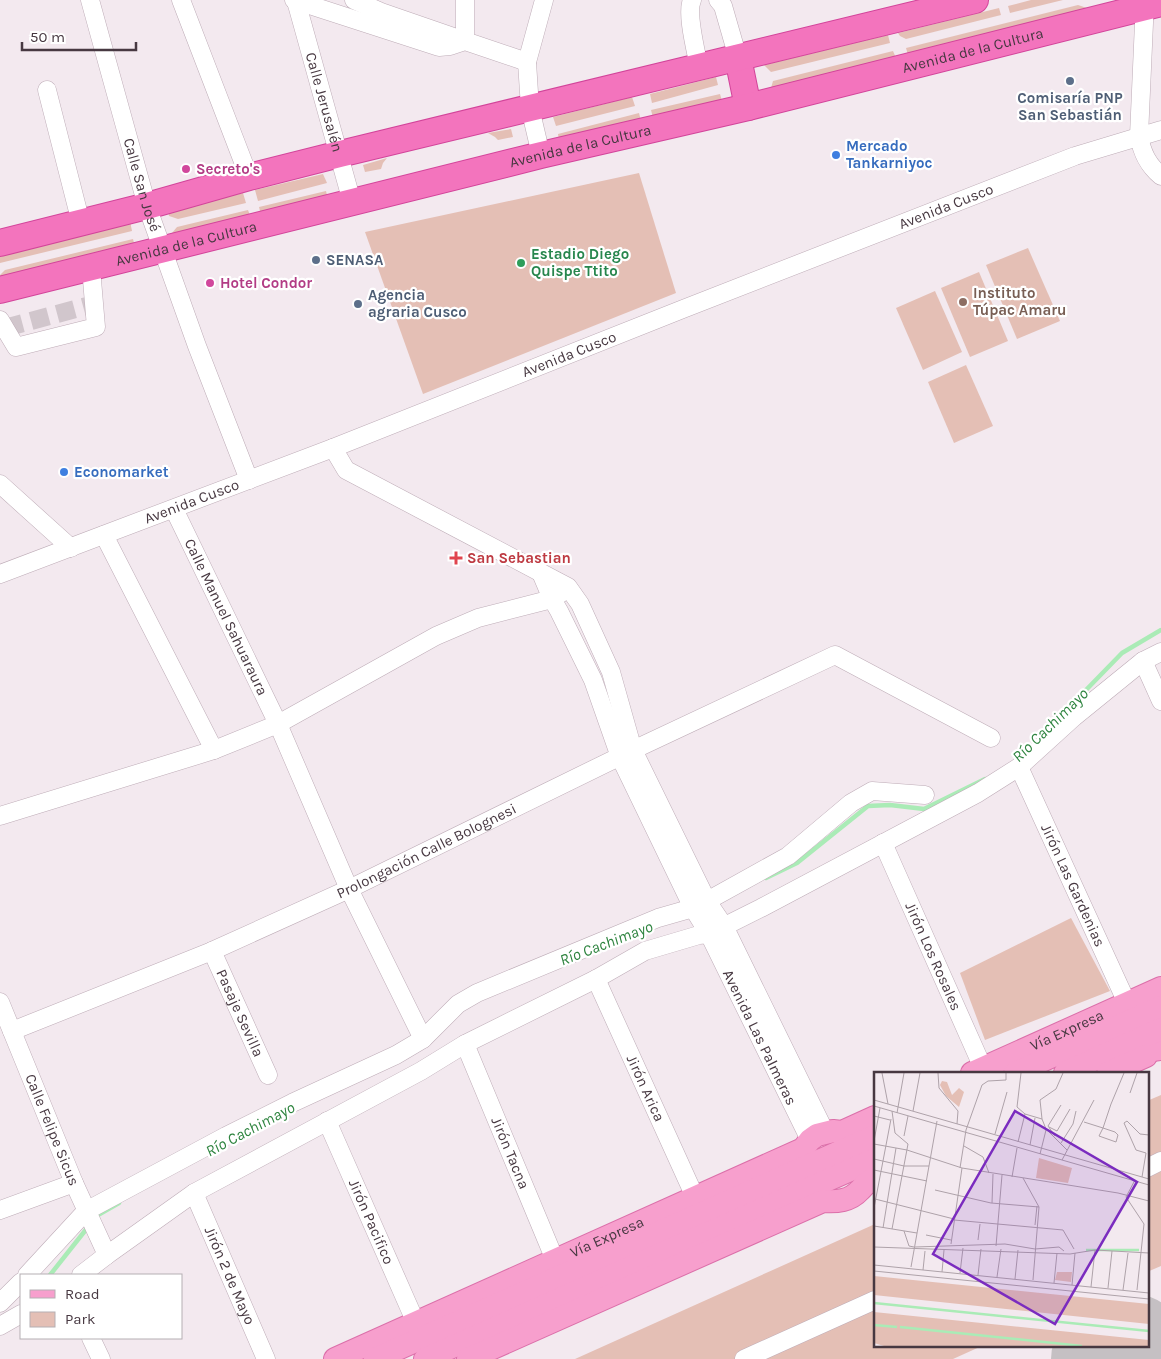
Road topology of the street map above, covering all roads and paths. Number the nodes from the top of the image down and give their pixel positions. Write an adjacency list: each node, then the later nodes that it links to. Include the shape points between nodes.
1 (90, 0): 25 (street, Calle San José)
2 (181, 0): 23 (street)
3 (354, 0): 11 (street)
4 (465, 0): 11 (street)
5 (544, 0): 13 (street)
6 (692, 0): 14 (street, via 689,14)
7 (718, 0): 12 (street, via 724,6)
8 (975, 0): 12 (highway)
9 (295, 1): 11 (street, via 439,47); 20 (street, Calle Jerusalén)
10 (1150, 3): 16 (highway, Avenida de la Cultura); 19 (street)
11 (465, 41): 13 (street)
12 (738, 58): 14 (highway); 16 (highway)
13 (526, 62): 17 (street)
14 (699, 67): 17 (highway)
15 (47, 90): 26 (street)
16 (748, 107): 21 (highway, Avenida de la Cultura)
17 (530, 108): 20 (highway); 21 (street)
18 (1161, 130): 19 (street, Avenida Cusco)
19 (1139, 136): 22 (street, via 1145,158); 32 (street, Avenida Cusco, via 1075,156 969,197)
20 (340, 154): 23 (highway); 24 (street, Calle Jerusalén)
21 (540, 155): 24 (highway, Avenida de la Cultura)
22 (1161, 176)
23 (249, 177): 25 (highway)
24 (352, 202): 28 (highway, Avenida de la Cultura)
25 (147, 206): 26 (highway); 28 (street, Calle San José)
26 (81, 223): 27 (highway)
27 (0, 243)
28 (162, 250): 29 (highway, Avenida de la Cultura); 33 (street, Calle San José)
29 (91, 268): 30 (highway, Avenida de la Cultura); 31 (street, via 96,327 16,347)
30 (0, 290)
31 (0, 320)
32 (333, 448): 33 (street, Avenida Cusco); 38 (street, via 346,470)
33 (249, 480): 35 (street, Avenida Cusco)
34 (0, 484): 37 (street)
35 (174, 509): 36 (street, Avenida Cusco); 47 (street, Calle Manuel Sahuaraura)
36 (104, 536): 37 (street, Avenida Cusco); 49 (street)
37 (71, 548): 39 (street, Avenida Cusco)
38 (541, 573): 40 (street); 41 (street)
39 (0, 574)
40 (568, 587): 41 (street); 44 (street, via 580,604)
41 (552, 599): 45 (street); 47 (street, via 478,618 436,636)
42 (1161, 652): 43 (street)
43 (1143, 661): 46 (street); 51 (street)
44 (611, 672): 45 (street); 50 (street)
45 (593, 680): 50 (street)
46 (1161, 701)
47 (278, 724): 49 (street); 55 (street, Calle Manuel Sahuaraura)
48 (991, 738): 50 (street, Prolongación Calle Bolognesi, via 835,655)
49 (214, 750): 53 (street)
50 (626, 754): 55 (street, Prolongación Calle Bolognesi); 56 (street, Avenida Las Palmeras)
51 (1018, 767): 54 (street, via 978,793); 60 (street, Jirón Las Gardenias)
52 (925, 795): 56 (street, via 872,791 851,802)
53 (0, 816)
54 (883, 843): 56 (street, via 761,908); 69 (street, Jirón Los Rosales)
55 (349, 889): 57 (street, Prolongación Calle Bolognesi); 65 (street, Calle Manuel Sahuaraura)
56 (709, 918): 58 (street, via 698,935 645,951); 65 (street, via 658,918 477,993 458,1004); 75 (street, Avenida Las Palmeras)
57 (212, 952): 63 (street, Prolongación Calle Bolognesi); 72 (street, Pasaje Sevilla)
58 (596, 979): 66 (street); 80 (street, Jirón Arica)
59 (1161, 988): 60 (main road, Vía Expresa)
60 (1133, 1000): 68 (main road); 69 (main road, Vía Expresa)
61 (0, 1002): 63 (street, Calle Felipe Sicus)
62 (1161, 1007): 68 (main road, Vía Expresa)
63 (6, 1024): 78 (street, Calle Felipe Sicus)
64 (1161, 1029): 68 (main road, Vía Expresa)
65 (423, 1039): 82 (street, via 226,1136)
66 (466, 1044): 74 (street); 84 (street, Jirón Tacna)
67 (1161, 1049): 68 (main road)
68 (1098, 1057): 70 (main road, Vía Expresa); 71 (main road, Vía Expresa)
69 (978, 1070)
70 (1020, 1072)
71 (1067, 1072)
72 (268, 1075)
73 (874, 1118): 75 (main road, Vía Expresa)
74 (327, 1121): 79 (street); 94 (street, Jirón Pacifico)
75 (841, 1159): 80 (main road, Vía Expresa); 86 (main road, Vía Expresa); 93 (main road, Vía Expresa)
76 (1161, 1161): 77 (street)
77 (1148, 1168)
78 (74, 1183): 81 (street); 82 (street, Calle Felipe Sicus)
79 (194, 1192): 83 (street); 99 (street, Jirón 2 de Mayo)
80 (695, 1197): 84 (main road, Vía Expresa)
81 (0, 1210)
82 (86, 1211): 83 (street, Calle Felipe Sicus); 87 (street)
83 (107, 1255): 88 (street)
84 (555, 1260): 85 (main road, Vía Expresa)
85 (530, 1271): 86 (main road); 94 (main road, Vía Expresa)
86 (596, 1272): 93 (main road); 97 (main road, Vía Expresa); 101 (main road, Vía Expresa)
87 (28, 1274)
88 (82, 1274)
89 (20, 1283): 91 (street)
90 (874, 1300): 103 (street)
91 (0, 1303)
92 (20, 1315): 95 (street)
93 (555, 1320): 102 (main road, Vía Expresa)
94 (416, 1323): 97 (main road, Vía Expresa)
95 (0, 1326)
96 (92, 1339): 98 (street)
97 (360, 1355): 100 (main road, Vía Expresa)
98 (101, 1359)
99 (266, 1359)
100 (335, 1359)
101 (425, 1359)
102 (468, 1359)
103 (744, 1359)

